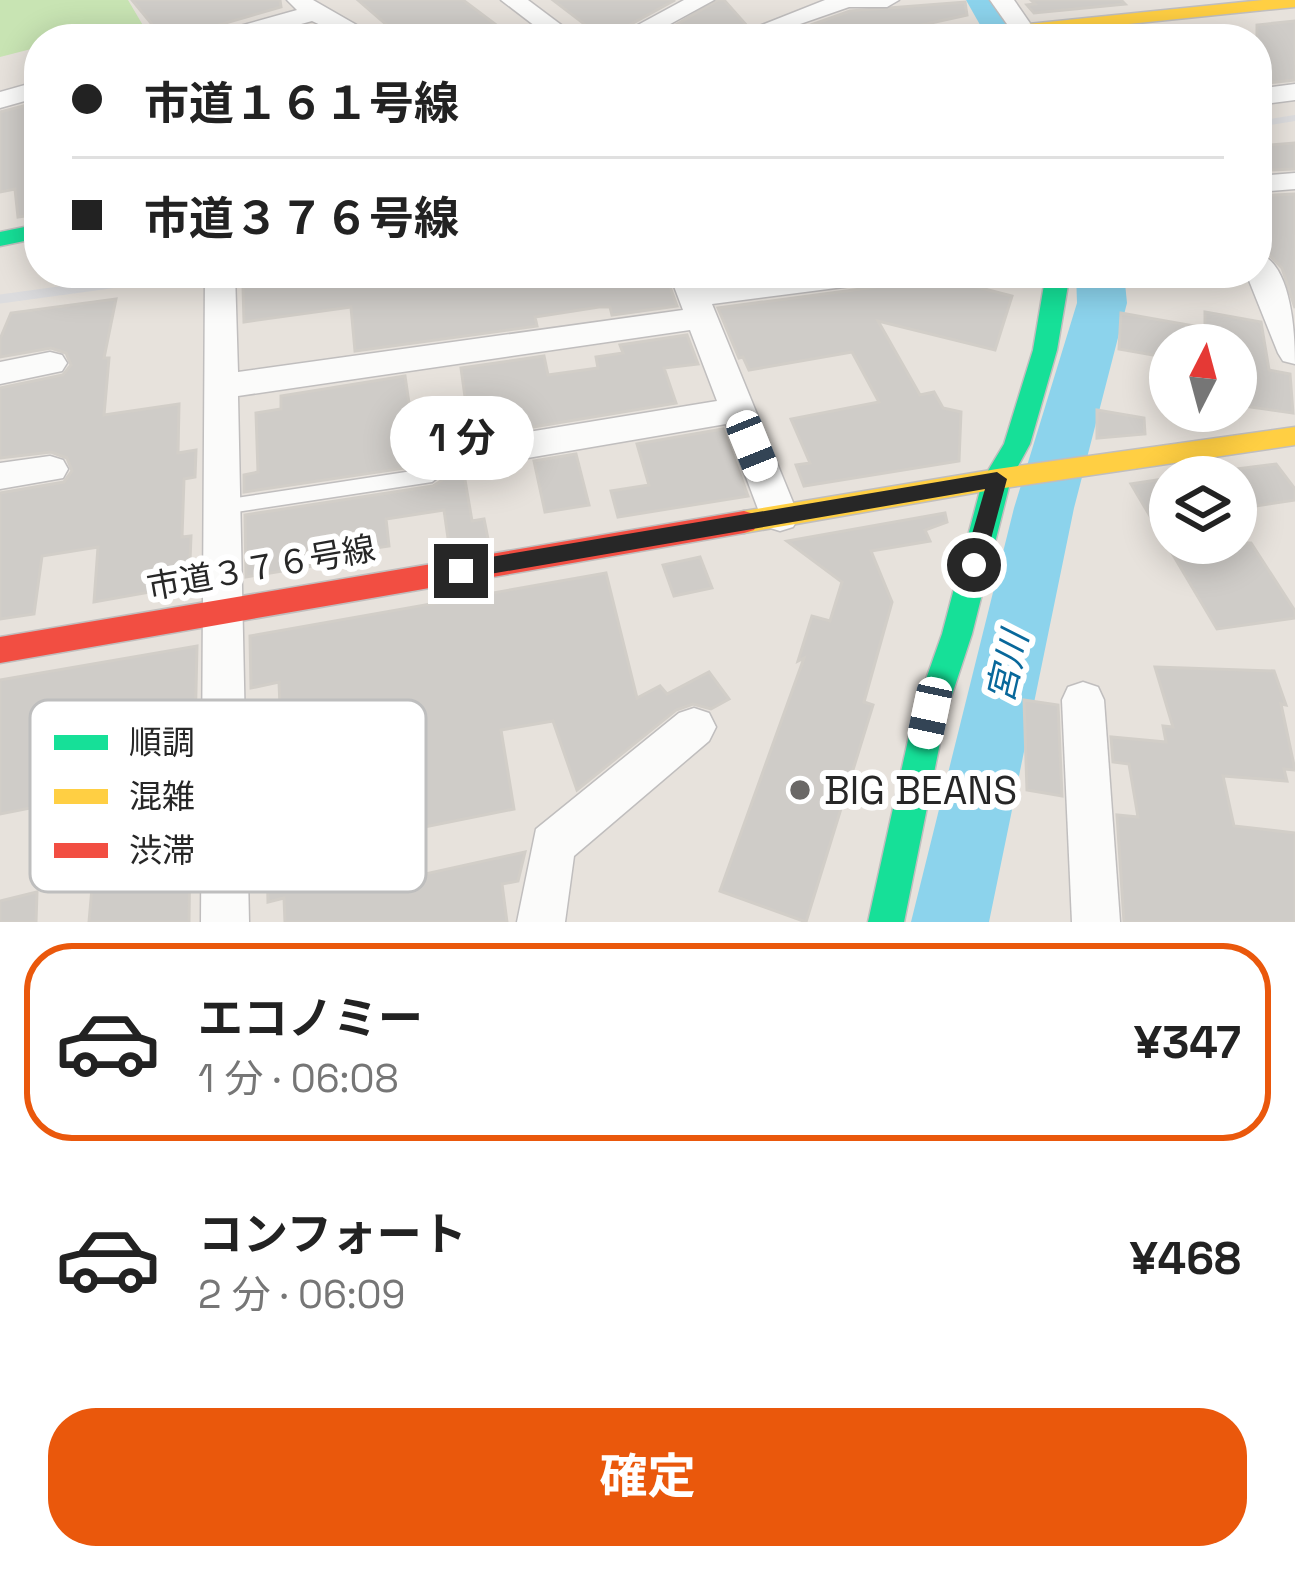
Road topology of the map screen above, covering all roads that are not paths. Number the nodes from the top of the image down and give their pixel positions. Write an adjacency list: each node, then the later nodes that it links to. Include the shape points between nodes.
1 (513, 0): 11 (street)
2 (702, 0): 12 (street)
3 (716, 0): 13 (street)
4 (887, 0): 14 (street, via 848,0)
5 (948, 0): 15 (street)
6 (1291, 4): 8 (street)
7 (306, 6): 9 (street); 10 (street)
8 (1161, 8): 16 (street)
9 (259, 24)
10 (340, 24)
11 (547, 24)
12 (655, 24)
13 (745, 24)
14 (789, 24)
15 (983, 24)
16 (1050, 24)
17 (220, 288): 25 (street)
18 (756, 288): 21 (street)
19 (1055, 288): 32 (street, via 1017,444)
20 (1268, 288): 22 (street)
21 (692, 296): 25 (street); 26 (street)
22 (1295, 353)
23 (50, 363): 24 (street)
24 (0, 373)
25 (223, 386): 33 (street)
26 (738, 410): 28 (street); 34 (street)
27 (1295, 436): 32 (street, 市道３７６号線)
28 (510, 448)
29 (50, 469): 31 (street)
30 (432, 475): 33 (lane)
31 (0, 476)
32 (997, 479): 34 (street, 市道３７６号線); 43 (street, via 930,713)
33 (223, 507): 35 (street)
34 (780, 517): 35 (street, 市道３７６号線)
35 (223, 611): 36 (street, 市道３７６号線); 37 (street)
36 (0, 650)
37 (224, 700)
38 (1083, 700): 44 (street)
39 (694, 728): 42 (street, via 552,845)
40 (225, 892): 41 (street)
41 (225, 922)
42 (541, 922)
43 (886, 922)
44 (1096, 922)

